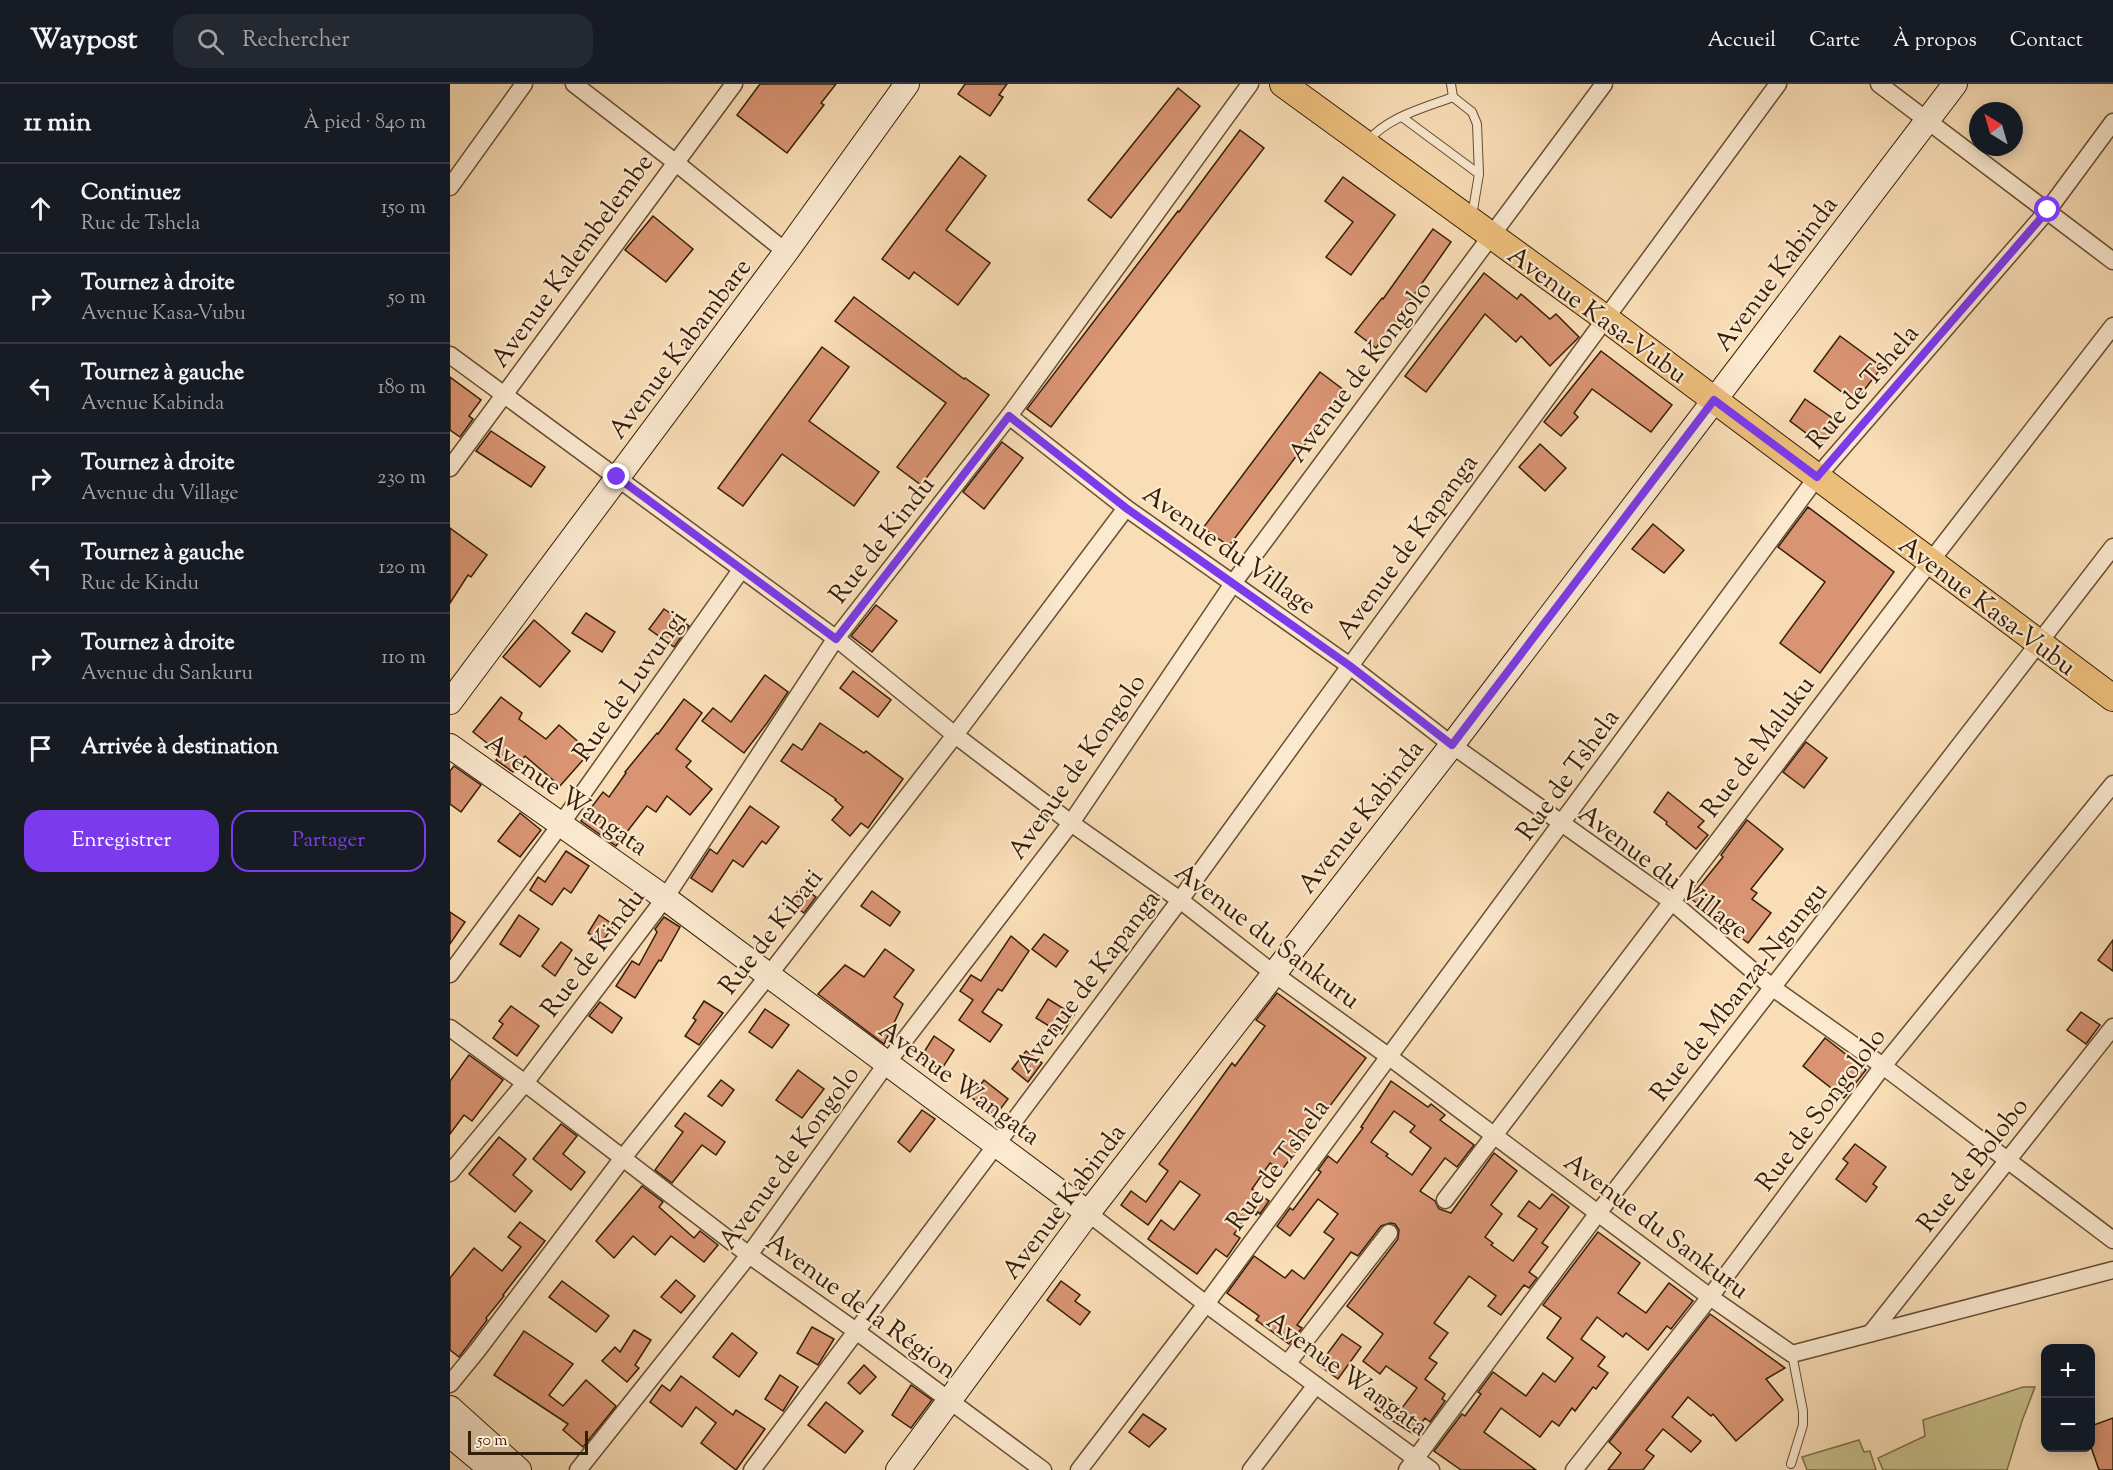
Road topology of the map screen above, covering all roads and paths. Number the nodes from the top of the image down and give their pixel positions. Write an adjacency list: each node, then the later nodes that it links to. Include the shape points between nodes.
1 (524, 84): 19 (street)
2 (573, 84): 17 (street)
3 (734, 84): 17 (street, Avenue Kalembelembe)
4 (907, 84): 22 (street, Avenue Kabambare)
5 (1250, 84): 29 (street, Rue de Kindu)
6 (1283, 84): 16 (main road, Avenue Kasa-Vubu)
7 (1450, 84): 12 (lane)
8 (1604, 84): 21 (street, Avenue de Kongolo)
9 (1778, 84): 24 (street, Avenue de Kapanga)
10 (1879, 84): 14 (street)
11 (1955, 84): 14 (street, Avenue Kabinda)
12 (1453, 97): 13 (lane); 18 (lane, via 1472,112 1477,124)
13 (1402, 117): 16 (lane, via 1376,132); 18 (lane)
14 (1928, 120): 20 (street); 28 (street, Avenue Kabinda)
15 (2113, 122): 20 (street, Rue de Tshela)
16 (1366, 144): 21 (main road, Avenue Kasa-Vubu)
17 (675, 162): 22 (street); 27 (street, Avenue Kalembelembe)
18 (1479, 174): 21 (lane)
19 (450, 186)
20 (2048, 210): 23 (street); 32 (street, Rue de Tshela)
21 (1482, 228): 24 (main road, Avenue Kasa-Vubu); 37 (street, Avenue de Kongolo)
22 (786, 252): 31 (street, Avenue Kabambare)
23 (2113, 261)
24 (1605, 318): 28 (main road, Avenue Kasa-Vubu); 40 (street, Avenue de Kapanga)
25 (2113, 326): 35 (street, Rue de Maluku)
26 (450, 355): 27 (street, Avenue du Sankuru)
27 (504, 393): 30 (street, Avenue Kalembelembe); 31 (street, Avenue du Sankuru)
28 (1714, 400): 32 (main road, Avenue Kasa-Vubu); 44 (street, Avenue Kabinda)
29 (1009, 416): 33 (street, Avenue du Village); 38 (street, Rue de Kindu)
30 (450, 468)
31 (617, 477): 36 (street, Avenue du Sankuru); 42 (street, Avenue Kabambare)
32 (1817, 477): 35 (main road, Avenue Kasa-Vubu); 49 (street, Rue de Tshela)
33 (1126, 508): 37 (street, Avenue du Village); 43 (street, Rue de Kibati)
34 (2113, 547): 39 (street, Rue de Mbanza-Ngungu)
35 (1930, 562): 39 (main road, Avenue Kasa-Vubu); 52 (street, Rue de Maluku)
36 (741, 570): 38 (street, Avenue du Sankuru); 47 (street, Rue de Luvungi)
37 (1234, 582): 40 (street, Avenue du Village); 48 (street, Avenue de Kongolo)
38 (836, 639): 43 (street, Avenue du Sankuru); 50 (street, Rue de Kindu)
39 (2039, 644): 41 (main road, Avenue Kasa-Vubu); 56 (street, Rue de Mbanza-Ngungu)
40 (1350, 666): 44 (street, Avenue du Village); 51 (street, Avenue de Kapanga)
41 (2113, 698)
42 (450, 702)
43 (955, 735): 48 (street, Avenue du Sankuru); 55 (street, Rue de Kibati)
44 (1452, 745): 49 (street, Avenue du Village); 53 (street, Avenue Kabinda)
45 (450, 746): 47 (street, Avenue Wangata)
46 (2113, 784): 61 (street, Rue de Songololo)
47 (561, 824): 50 (street, Avenue Wangata); 54 (street, Rue de Luvungi)
48 (1071, 824): 51 (street, Avenue du Sankuru); 60 (street, Avenue de Kongolo)
49 (1562, 825): 52 (street, Avenue du Village); 59 (street, Rue de Tshela)
50 (665, 898): 55 (street, Avenue Wangata); 62 (street, Rue de Kindu)
51 (1180, 900): 53 (street, Avenue du Sankuru); 64 (street, Avenue de Kapanga)
52 (1671, 901): 56 (street, Avenue du Village); 63 (street, Rue de Maluku)
53 (1273, 973): 59 (street, Avenue du Sankuru); 69 (street, Avenue Kabinda)
54 (450, 974)
55 (768, 976): 60 (street, Avenue Wangata); 65 (street, Rue de Kibati)
56 (1773, 988): 61 (street, Avenue du Village); 70 (street, Rue de Mbanza-Ngungu)
57 (2113, 1027): 66 (street, Rue de Bolobo)
58 (450, 1028): 62 (street, Avenue de la Région)
59 (1388, 1056): 63 (street, Avenue du Sankuru); 76 (street, Rue de Tshela)
60 (887, 1064): 64 (street, Avenue Wangata); 73 (street, Avenue de Kongolo)
61 (1883, 1066): 66 (street, Avenue du Village); 75 (street, Rue de Songololo)
62 (525, 1083): 65 (street, Avenue de la Région); 67 (street, Rue de Kindu)
63 (1493, 1136): 68 (street, Rue de Maluku); 70 (street, Avenue du Sankuru)
64 (996, 1143): 69 (street, Avenue Wangata); 77 (street, Avenue de Kapanga)
65 (622, 1159): 73 (street, Avenue de la Région); 81 (street, Rue de Kibati)
66 (2007, 1161): 72 (street, Avenue du Village); 78 (street, Rue de Bolobo)
67 (450, 1173)
68 (1445, 1200)
69 (1088, 1213): 76 (street, Avenue Wangata); 83 (street, Avenue Kabinda)
70 (1598, 1213): 75 (street, Avenue du Sankuru); 86 (street, Rue de Mbanza-Ngungu)
71 (1389, 1233): 80 (street)
72 (2113, 1239)
73 (749, 1255): 77 (street, Avenue de la Région); 90 (street, Avenue de Kongolo)
74 (2113, 1270): 78 (street)
75 (1710, 1297): 79 (street, Avenue du Sankuru); 97 (street, Rue de Songololo)
76 (1206, 1304): 80 (street, Avenue Wangata); 94 (street, Rue de Tshela)
77 (856, 1331): 83 (street, Avenue de la Région); 91 (street, Avenue de Kapanga)
78 (1871, 1333): 79 (street)
79 (1792, 1354): 87 (lane, via 1803,1425)
80 (1287, 1364): 82 (street, Avenue Wangata)
81 (450, 1384)
82 (1316, 1385): 86 (street, Avenue Wangata); 95 (street)
83 (950, 1400): 92 (street, Avenue Kabinda); 93 (street, Avenue de la Région)
84 (450, 1408): 89 (street)
85 (450, 1435): 88 (street)
86 (1411, 1464): 96 (street, Avenue Wangata)
87 (1791, 1464)
88 (485, 1468)
89 (519, 1470)
90 (578, 1470)
91 (752, 1470)
92 (898, 1470)
93 (1043, 1470)
94 (1079, 1470)
95 (1251, 1470)
96 (1431, 1470)
97 (1574, 1470)

